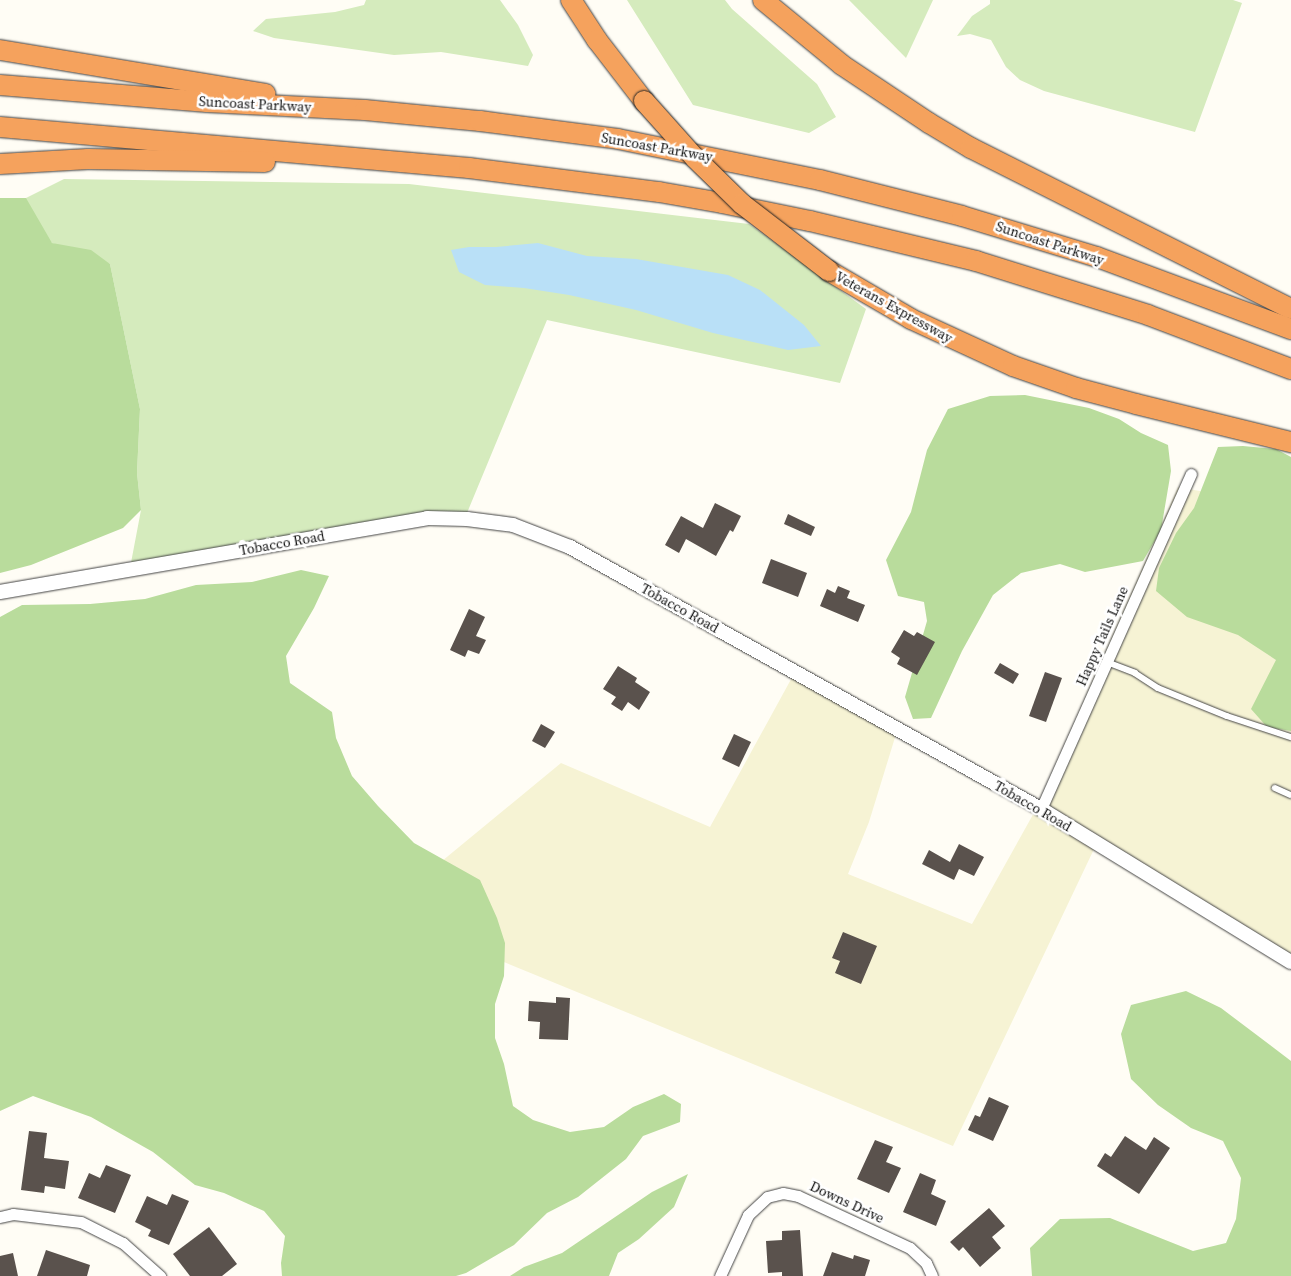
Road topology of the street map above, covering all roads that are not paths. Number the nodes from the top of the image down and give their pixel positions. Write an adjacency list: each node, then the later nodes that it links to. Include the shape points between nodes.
1 (571, 0): 12 (highway, Veterans Expressway, bridge, via 644,101 695,158 742,204 829,271 911,319 1020,369 1076,388)
2 (763, 0): 9 (highway, via 842,65 937,128)
3 (0, 50): 5 (highway)
4 (0, 85): 5 (highway, Suncoast Parkway, via 207,102)
5 (365, 110): 10 (highway, Suncoast Parkway, via 618,139 892,197 1036,237)
6 (0, 127): 7 (highway)
7 (392, 160): 8 (highway, via 88,159); 11 (highway, via 659,192 829,225 976,261 1054,285 1148,315)
8 (0, 164)
9 (1291, 309)
10 (1291, 329)
11 (1291, 369)
12 (1291, 442)
13 (1191, 474): 15 (street, Happy Tails Lane)
14 (0, 592): 19 (street, Tobacco Road, via 427,518 513,525 570,547)
15 (1107, 662): 16 (lane, via 1135,673 1158,688); 19 (street, Happy Tails Lane)
16 (1291, 737)
17 (1275, 788): 18 (lane)
18 (1291, 795)
19 (1041, 809): 20 (street, Tobacco Road)
20 (1291, 962)
21 (0, 1217): 22 (street, via 13,1214 81,1222 123,1243)
22 (160, 1276)
23 (720, 1276): 24 (street, Downs Drive, via 748,1216 767,1197 783,1193 798,1196 910,1248 926,1263)
24 (932, 1276)

